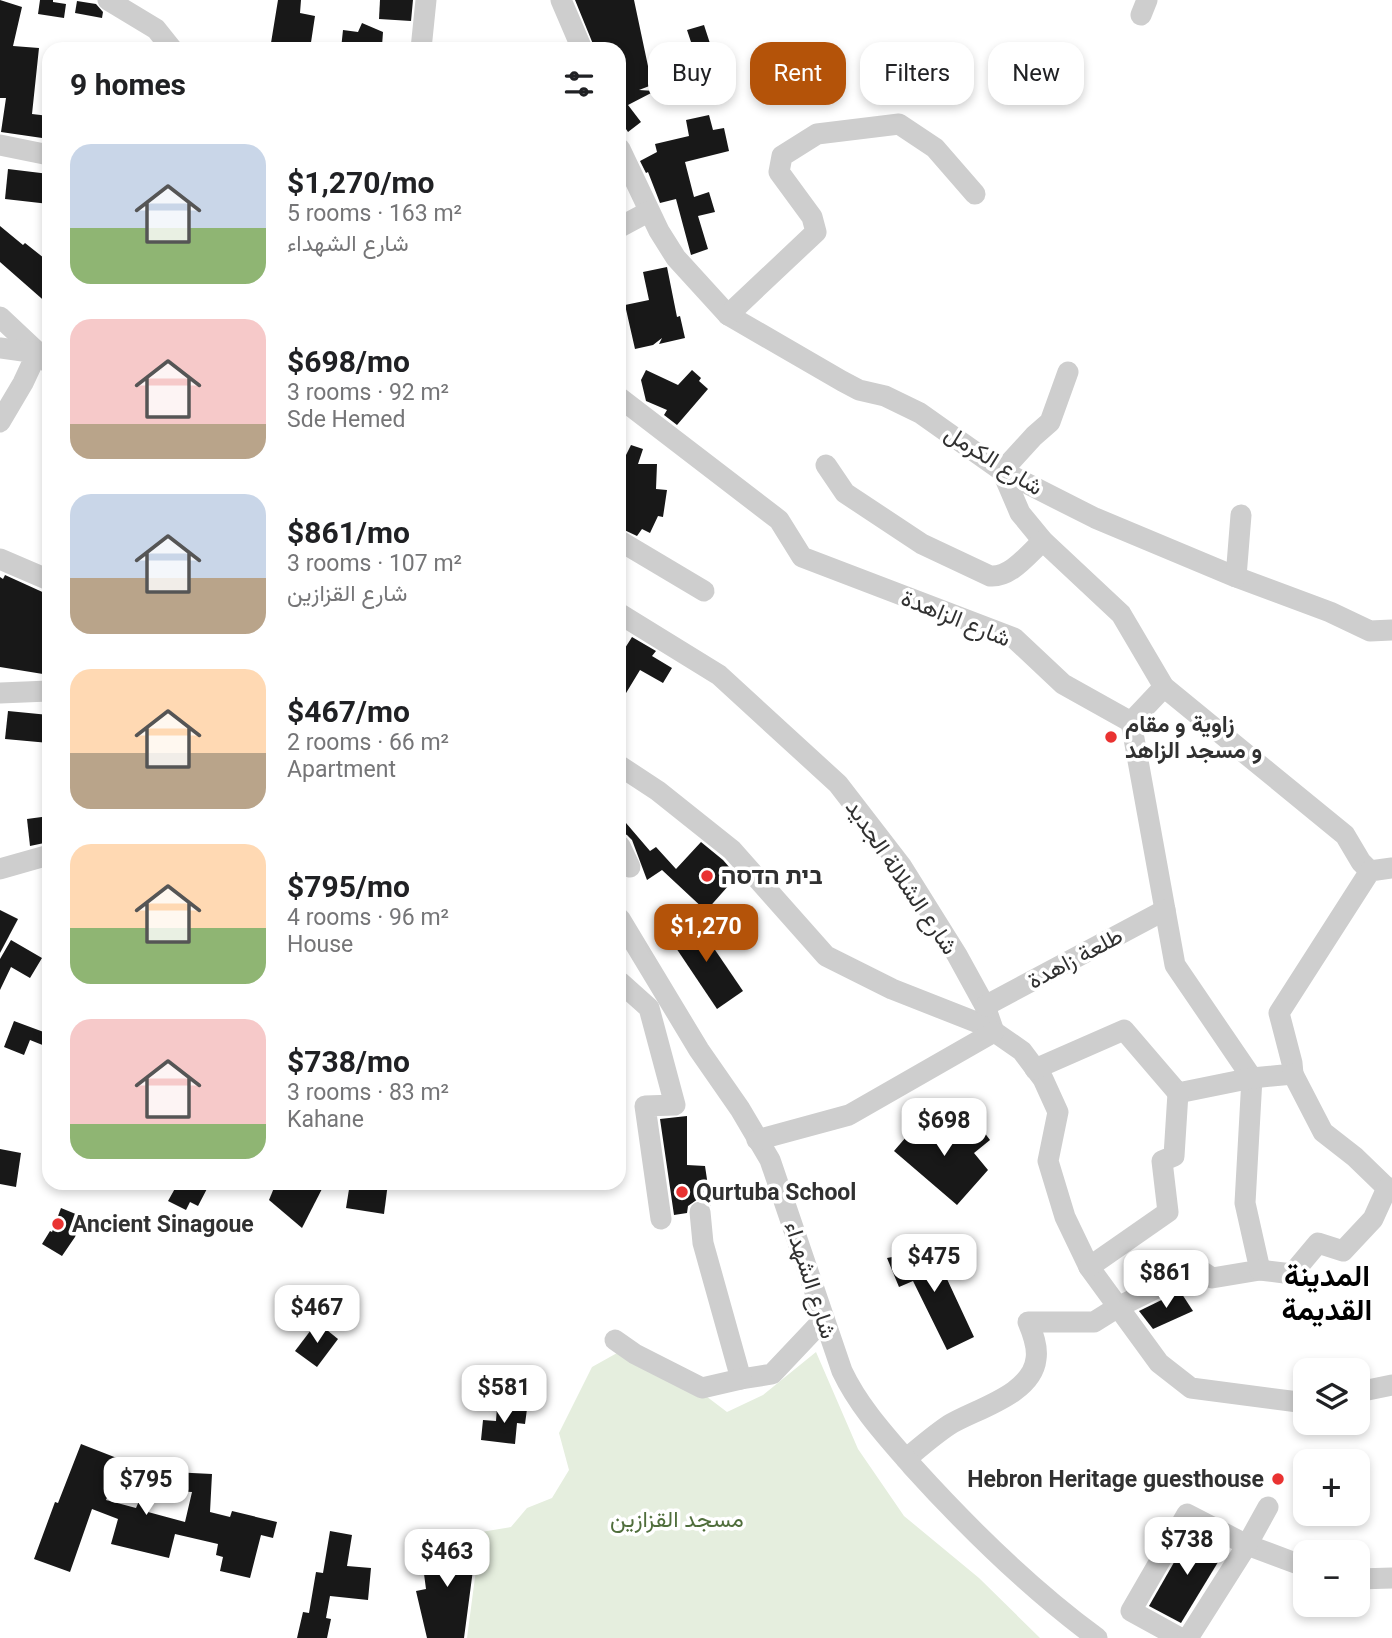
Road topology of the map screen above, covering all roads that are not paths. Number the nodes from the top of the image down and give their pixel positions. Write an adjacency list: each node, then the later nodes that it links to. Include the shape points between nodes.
1 (108, 0): 4 (street, via 156,29)
2 (426, 0): 5 (street)
3 (561, 0): 6 (street)
4 (166, 42)
5 (422, 42)
6 (579, 42)
7 (0, 145): 8 (street)
8 (42, 154)
9 (626, 162): 11 (street, شارع الكرمل)
10 (975, 194): 13 (street, via 936,148 899,124 817,134 782,156 779,172 812,217 816,232)
11 (648, 212): 12 (street); 13 (street, شارع الكرمل, via 676,258)
12 (626, 224)
13 (728, 315): 23 (street, شارع الكرمل, via 859,390 885,396 920,413)
14 (0, 317): 16 (street)
15 (0, 348): 17 (street)
16 (42, 357)
17 (42, 358)
18 (42, 359): 21 (street)
19 (1068, 372): 23 (street, via 1050,422)
20 (626, 403): 36 (street, شارع الزاهدة, via 779,520 802,557 1014,638 1063,684)
21 (0, 422)
22 (826, 465): 25 (street, via 845,494 922,544 990,576 1006,573)
23 (1002, 471): 25 (street, via 1020,513); 29 (street, شارع الكرمل, via 1095,518)
24 (1241, 515): 29 (street)
25 (1043, 541): 33 (street, via 1121,614)
26 (626, 545): 30 (street)
27 (0, 559): 28 (street)
28 (42, 577)
29 (1236, 577): 32 (street, شارع الكرمل, via 1370,631)
30 (704, 591)
31 (626, 618): 47 (street, شارع الشلالة الجديد, via 719,675 838,785 902,867)
32 (1392, 630)
33 (1164, 687): 36 (street); 43 (street, via 1345,835)
34 (42, 691): 35 (street)
35 (0, 693)
36 (1131, 722): 44 (street)
37 (626, 770): 48 (street, via 732,850 826,956)
38 (42, 857): 42 (street)
39 (626, 859): 40 (street)
40 (630, 867)
41 (1392, 867): 43 (street)
42 (0, 869)
43 (1370, 871): 50 (street, via 1279,1013)
44 (1165, 909): 47 (street, طلعة زاهدة); 51 (street, via 1175,965)
45 (626, 929): 53 (street, شارع الشهداء)
46 (626, 987): 56 (street, via 649,1008 675,1105 645,1106)
47 (985, 1006): 48 (street, شارع الشلالة الجديد)
48 (994, 1032): 49 (street, via 1022,1051); 53 (street, via 849,1115)
49 (1035, 1069): 52 (street, via 1124,1030); 57 (street, via 1058,1112 1048,1161 1065,1217)
50 (1292, 1069): 51 (street); 54 (street, via 1323,1132)
51 (1252, 1078): 52 (street); 58 (street, via 1245,1203)
52 (1178, 1093): 57 (street, via 1174,1156 1162,1161 1168,1212)
53 (757, 1140): 60 (street, شارع الشهداء, via 778,1183)
54 (1390, 1188): 58 (street, via 1373,1219 1343,1251 1318,1243 1292,1274)
55 (701, 1212): 62 (street, via 703,1243)
56 (661, 1219)
57 (1089, 1267): 59 (street)
58 (1260, 1270): 59 (street, via 1212,1278 1197,1268)
59 (1118, 1307): 65 (street, via 1159,1363 1191,1388); 66 (street, via 1094,1322 1028,1322 1037,1359 1032,1374 1002,1399 949,1425)
60 (824, 1319): 62 (street, via 772,1374); 66 (street, شارع الشهداء, via 851,1391)
61 (615, 1340): 62 (street, via 702,1388)
62 (741, 1379)
63 (1392, 1385): 64 (street)
64 (1370, 1390)
65 (1293, 1401)
66 (906, 1459): 72 (street, شارع الشهداء)
67 (1268, 1507): 68 (street)
68 (1247, 1545): 69 (street); 75 (street, via 1187,1514 1131,1611); 76 (street)
69 (1293, 1562)
70 (1392, 1578): 71 (street)
71 (1370, 1579)
72 (1051, 1605): 73 (street); 74 (street)
73 (1072, 1638)
74 (1097, 1638)
75 (1180, 1638)
76 (1188, 1638)

